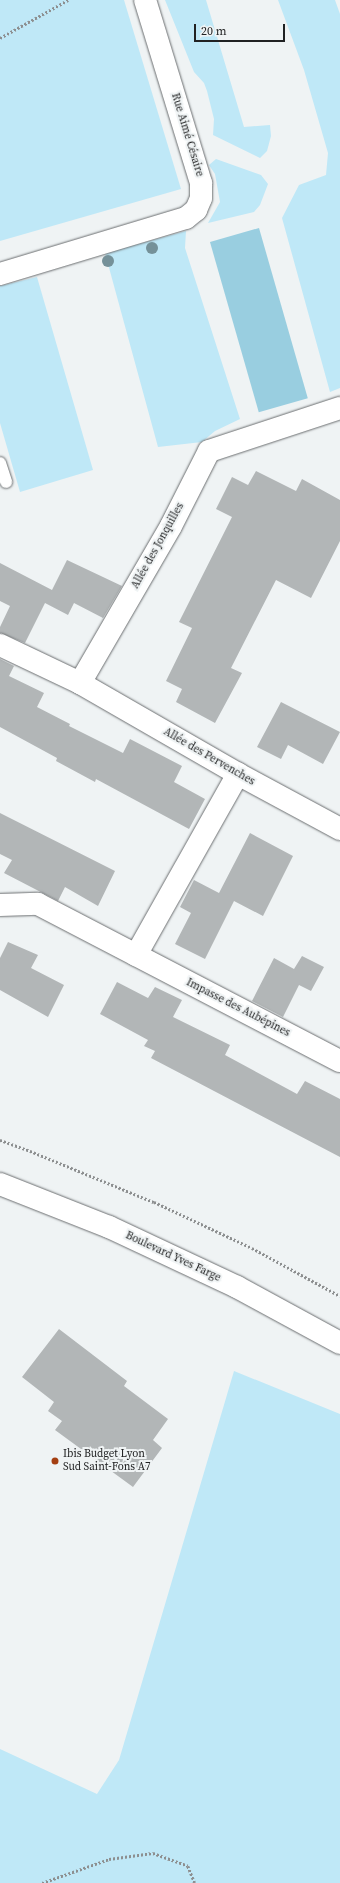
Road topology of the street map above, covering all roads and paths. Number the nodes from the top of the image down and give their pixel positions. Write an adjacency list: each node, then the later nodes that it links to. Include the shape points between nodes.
1 (68, 0): 3 (path)
2 (145, 0): 4 (street, Rue Aimé Césaire, via 201,183 201,198 196,210 186,218)
3 (0, 38)
4 (0, 274)
5 (337, 412): 9 (street, Allée des Jonquilles, via 209,451 171,526)
6 (0, 464): 7 (lane)
7 (6, 482)
8 (0, 644): 9 (street)
9 (80, 683): 10 (street, Allée des Pervenches)
10 (238, 774): 11 (street, Allée des Pervenches); 13 (street)
11 (340, 829)
12 (0, 905): 13 (street, Impasse des Aubépines, via 38,904)
13 (136, 955): 14 (street, Impasse des Aubépines)
14 (340, 1061)
15 (0, 1140): 17 (path, via 154,1202 252,1248)
16 (0, 1184): 18 (street, Boulevard Yves Farge, via 123,1234 237,1287)
17 (340, 1296)
18 (340, 1343)
19 (42, 1883): 20 (path, via 109,1859 153,1853 188,1866)
20 (195, 1883)

